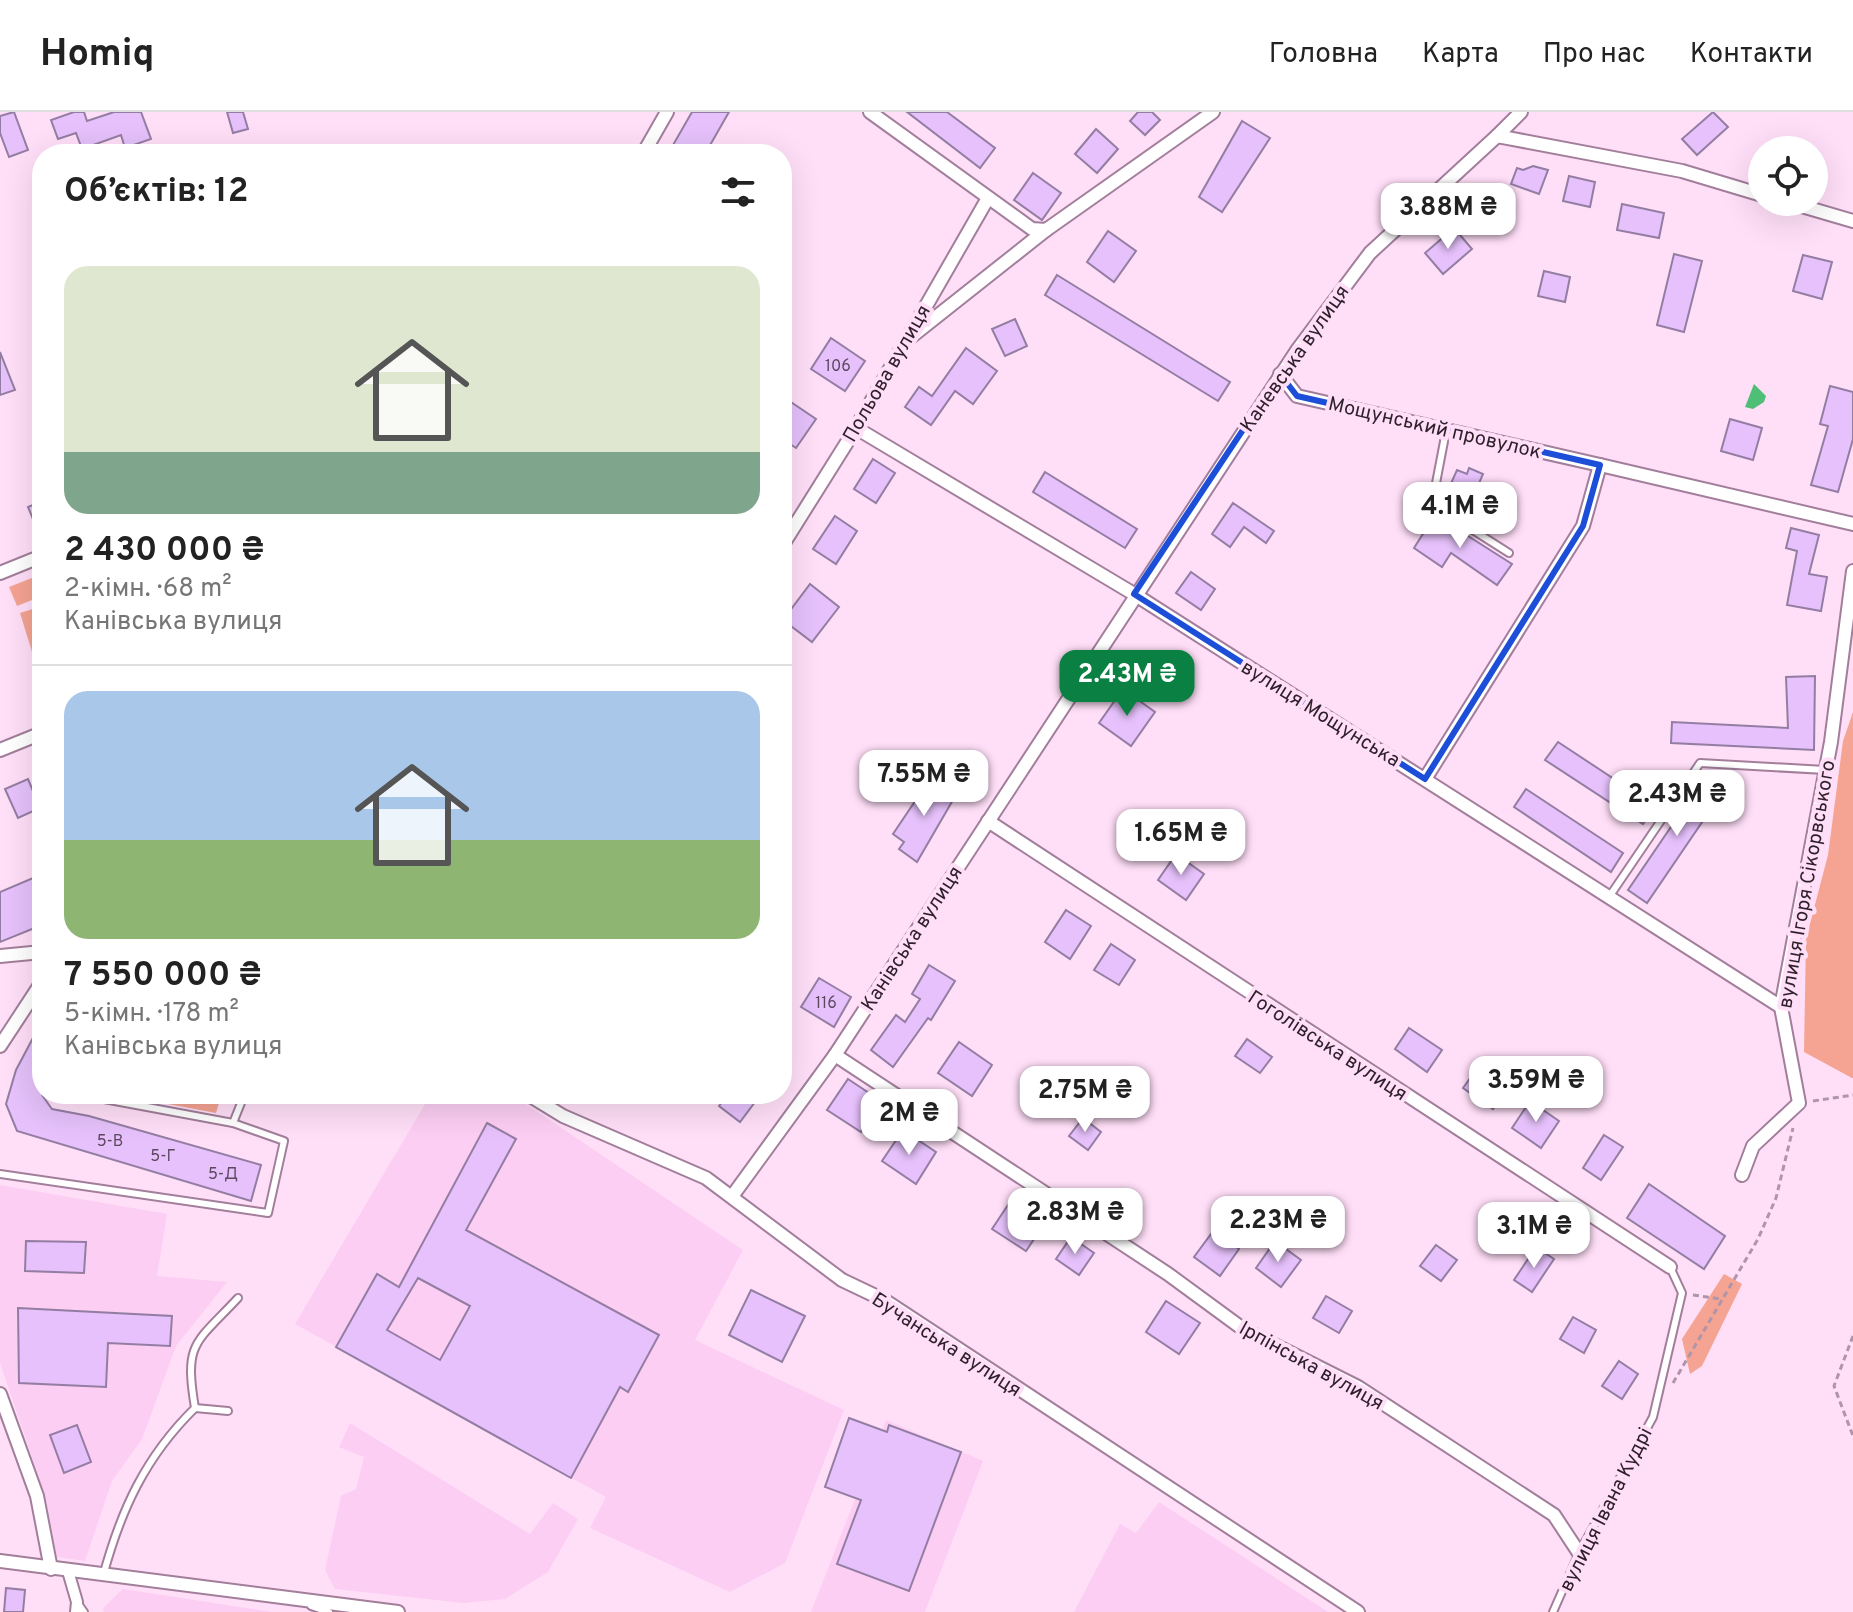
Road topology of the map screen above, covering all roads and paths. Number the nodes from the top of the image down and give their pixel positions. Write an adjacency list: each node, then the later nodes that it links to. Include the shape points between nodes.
1 (667, 112): 6 (street)
2 (870, 112): 8 (street)
3 (1213, 112): 11 (street)
4 (1521, 112): 5 (street, Каневська вулиця)
5 (1497, 136): 7 (street, via 1682,171); 13 (street, Каневська вулиця, via 1370,253)
6 (649, 144)
7 (1748, 191)
8 (988, 198): 11 (street, via 1032,229); 12 (street, Польова вулиця)
9 (1828, 214): 10 (street)
10 (1853, 221)
11 (1046, 230): 12 (street)
12 (901, 344): 14 (street, Польова вулиця)
13 (1280, 374): 15 (street, Мощунський провулок, via 1297,396); 23 (street, Каневська вулиця)
14 (856, 428): 18 (street, Польова вулиця); 23 (street, вулиця Мощунська)
15 (1446, 431): 16 (street, Мощунський провулок); 19 (lane, via 1432,504)
16 (1600, 465): 17 (street, Мощунський провулок); 27 (street, via 1583,526)
17 (1853, 524)
18 (792, 530)
19 (1509, 553)
20 (32, 560): 22 (street)
21 (1853, 571): 26 (street, вулиця Ігоря Сікорвського)
22 (0, 573)
23 (1134, 594): 27 (street, вулиця Мощунська); 28 (street, Канівська вулиця)
24 (32, 737): 25 (street)
25 (0, 750)
26 (1825, 770): 29 (lane, via 1700,763); 32 (street, вулиця Ігоря Сікорвського)
27 (1425, 779): 29 (street, вулиця Мощунська)
28 (988, 821): 35 (street, Канівська вулиця); 45 (street, Гоголівська вулиця)
29 (1609, 897): 32 (street, вулиця Мощунська)
30 (32, 953): 31 (street)
31 (0, 956)
32 (1781, 1007): 37 (street, вулиця Ігоря Сікорвського)
33 (32, 1008): 34 (street)
34 (0, 1046)
35 (835, 1055): 44 (street, Канівська вулиця); 55 (street, Ірпінська вулиця, via 1243,1329 1358,1387 1554,1515)
36 (1853, 1095): 37 (path)
37 (1799, 1103): 43 (street, via 1753,1146); 48 (path, via 1776,1198)
38 (131, 1104): 41 (lane)
39 (241, 1104): 41 (lane)
40 (543, 1104): 44 (street, Бучанська вулиця)
41 (233, 1123): 42 (lane, via 284,1141 268,1213)
42 (0, 1174)
43 (1742, 1175)
44 (733, 1195): 65 (street, Бучанська вулиця, via 842,1280 884,1300)
45 (1670, 1267): 46 (lane)
46 (1682, 1293): 48 (path); 55 (lane, вулиця Івана Кудрі, via 1653,1417)
47 (238, 1298): 52 (lane, via 195,1344 188,1369)
48 (1721, 1299): 50 (path)
49 (1853, 1336): 54 (path, via 1834,1386)
50 (1667, 1393)
51 (0, 1394): 57 (street, via 37,1496)
52 (195, 1408): 53 (lane); 59 (lane, via 169,1433 143,1471 119,1519)
53 (228, 1411)
54 (1853, 1436)
55 (1579, 1553): 66 (lane, вулиця Івана Кудрі)
56 (0, 1561): 57 (street)
57 (51, 1569): 58 (street)
58 (68, 1571): 59 (street); 61 (street)
59 (103, 1576): 60 (street)
60 (300, 1602): 63 (lane); 64 (street)
61 (77, 1607): 62 (lane)
62 (84, 1612)
63 (329, 1612)
64 (398, 1612)
65 (1358, 1612)
66 (1553, 1612)

